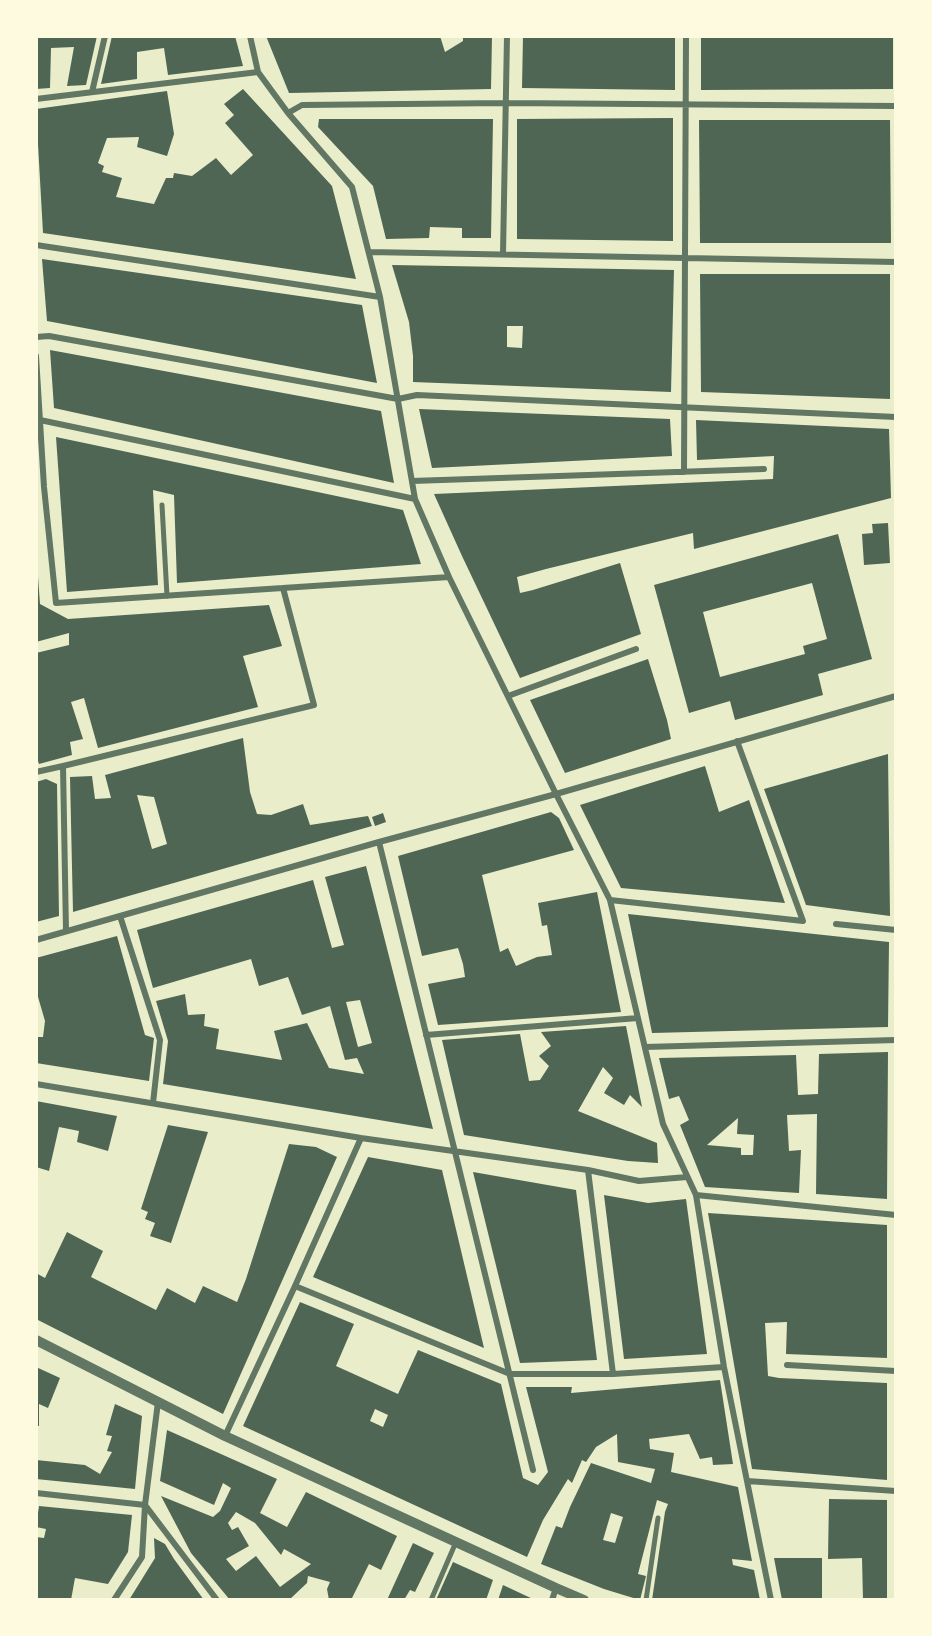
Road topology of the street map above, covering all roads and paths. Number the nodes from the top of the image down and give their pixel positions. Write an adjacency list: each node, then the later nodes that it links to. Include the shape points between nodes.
1 (105, 36): 6 (street)
2 (250, 36): 5 (street)
3 (507, 36): 8 (street)
4 (686, 36): 9 (street)
5 (258, 72): 6 (street); 11 (street)
6 (92, 92): 7 (street)
7 (36, 99)
8 (506, 103): 9 (street); 11 (street, via 302,105); 14 (street)
9 (685, 104): 10 (street); 15 (street)
10 (896, 106)
11 (288, 113): 13 (street, via 352,187)
12 (36, 245): 17 (street)
13 (369, 252): 14 (street); 17 (street)
14 (503, 254): 15 (street)
15 (685, 257): 16 (street); 21 (street)
16 (896, 262)
17 (380, 297): 20 (street)
18 (36, 337): 20 (street, via 49,336)
19 (36, 356): 23 (street)
20 (398, 399): 21 (street, via 417,395); 26 (street)
21 (684, 407): 22 (street); 25 (street)
22 (896, 417)
23 (40, 420): 27 (street); 29 (street)
24 (764, 469): 25 (street)
25 (684, 472): 26 (street)
26 (412, 481): 29 (street)
27 (44, 486): 28 (street); 33 (street, via 56,603)
28 (36, 489)
29 (415, 499): 31 (street)
30 (162, 505): 33 (street)
31 (449, 577): 32 (street); 35 (street)
32 (284, 588): 33 (street); 38 (street, via 314,705)
33 (167, 596)
34 (636, 650): 35 (street)
35 (508, 696): 40 (street)
36 (896, 696): 37 (street)
37 (737, 741): 40 (street); 42 (street, via 802,921)
38 (63, 766): 39 (street); 46 (street)
39 (36, 772)
40 (556, 794): 41 (street); 42 (street)
41 (379, 843): 43 (street); 49 (street)
42 (610, 900): 48 (street)
43 (120, 916): 46 (street); 53 (street, via 160,1040)
44 (836, 924): 45 (street)
45 (896, 930)
46 (66, 931): 47 (street)
47 (36, 940)
48 (638, 1018): 49 (street); 51 (street)
49 (426, 1035): 55 (street)
50 (896, 1040): 51 (street)
51 (645, 1047): 57 (street, via 663,1124)
52 (36, 1084): 53 (street)
53 (153, 1103): 54 (street)
54 (361, 1138): 55 (street); 60 (street)
55 (455, 1151): 56 (street); 65 (street)
56 (588, 1170): 57 (street, via 639,1181); 66 (street)
57 (687, 1177): 58 (street)
58 (696, 1195): 59 (street); 63 (street)
59 (896, 1215)
60 (295, 1286): 65 (street); 68 (street)
61 (36, 1340): 67 (street)
62 (787, 1365): 64 (street)
63 (724, 1367): 66 (street); 70 (street)
64 (896, 1371)
65 (510, 1374): 66 (street); 69 (street)
66 (613, 1374)
67 (158, 1402): 68 (street); 73 (street)
68 (225, 1436): 75 (street)
69 (533, 1470)
70 (747, 1481): 71 (street); 83 (street)
71 (896, 1491)
72 (36, 1493): 73 (street)
73 (145, 1505): 77 (street, via 141,1557); 78 (street)
74 (658, 1518): 82 (street)
75 (456, 1542): 76 (street); 79 (street)
76 (556, 1588): 80 (street); 81 (street)
77 (114, 1600)
78 (217, 1600)
79 (431, 1600)
80 (552, 1600)
81 (584, 1600)
82 (646, 1600)
83 (771, 1600)

